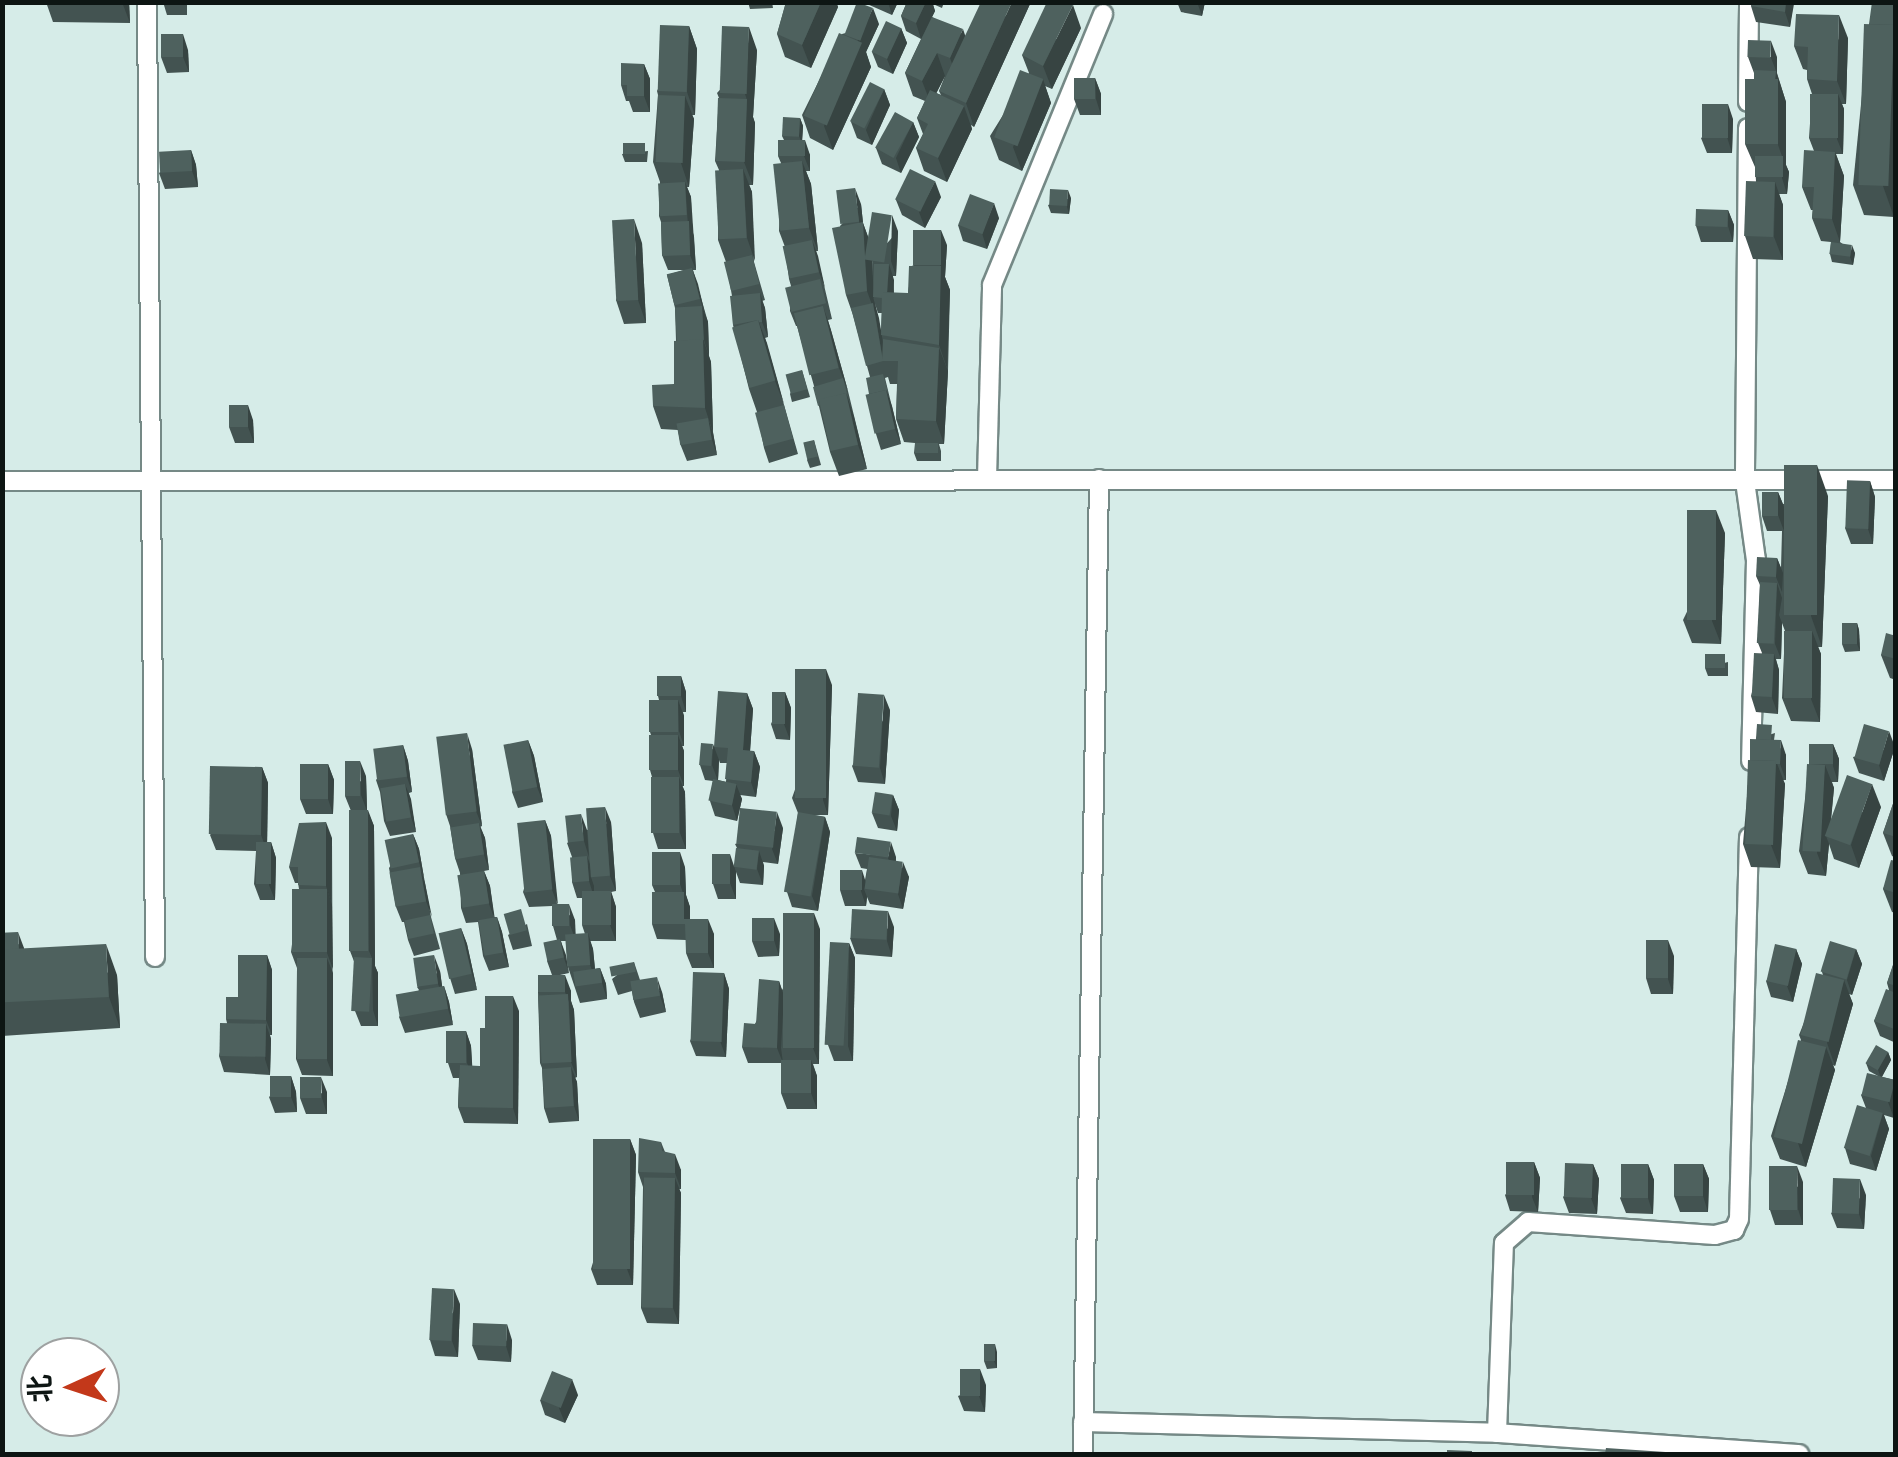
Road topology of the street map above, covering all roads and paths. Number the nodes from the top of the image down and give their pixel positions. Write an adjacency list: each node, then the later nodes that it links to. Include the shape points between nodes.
1 (147, 2): 8 (street)
2 (1749, 2): 9 (street)
3 (1104, 14): 4 (street, via 992,285)
4 (987, 479): 5 (street); 8 (street)
5 (1099, 480): 9 (street); 13 (street)
6 (1896, 480): 9 (street)
7 (2, 481): 8 (street)
8 (153, 481): 12 (street)
9 (1745, 481): 10 (street, via 1756,560)
10 (1751, 778)
11 (1750, 818): 14 (street, via 1740,1220 1734,1230 1715,1235 1528,1222 1504,1243)
12 (155, 957)
13 (1083, 1422): 14 (street); 15 (street)
14 (1497, 1432): 16 (street)
15 (1083, 1454)
16 (1799, 1454)

